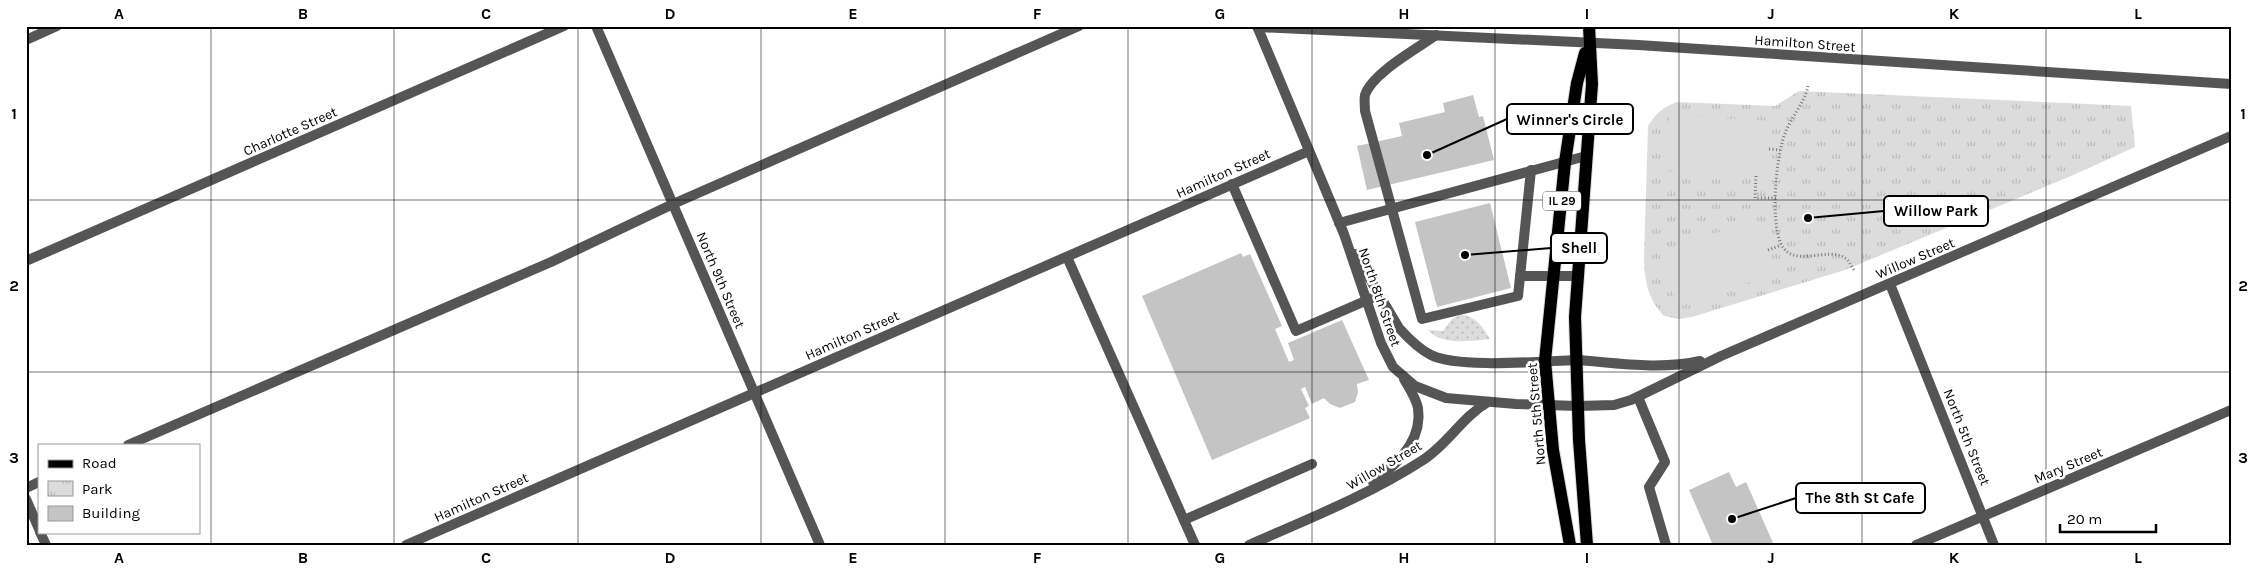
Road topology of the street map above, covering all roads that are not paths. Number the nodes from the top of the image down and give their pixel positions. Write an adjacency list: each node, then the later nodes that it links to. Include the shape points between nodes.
1 (56, 26): 8 (street)
2 (564, 26): 22 (street, Charlotte Street)
3 (596, 26): 17 (street, North 9th Street)
4 (1079, 26): 17 (street)
5 (1589, 26): 9 (main road, North 5th Street / IL 29)
6 (1257, 27): 7 (street, Hamilton Street); 12 (street, North 8th Street)
7 (1436, 35): 9 (street, Hamilton Street); 18 (street, via 1384,72 1364,96 1364,111)
8 (26, 40)
9 (1588, 43): 10 (street, Hamilton Street); 13 (main road, North 5th Street / IL 29, via 1592,84); 14 (main road, North 5th Street / IL 29, via 1578,83)
10 (2231, 84)
11 (2231, 136): 26 (street, Willow Street)
12 (1309, 151): 16 (street, Hamilton Street); 19 (street, North 8th Street)
13 (1586, 156): 14 (street); 25 (main road, North 5th Street / IL 29)
14 (1566, 162): 15 (street); 24 (main road, North 5th Street / IL 29)
15 (1532, 170): 18 (street); 23 (street)
16 (1232, 184): 21 (street, Hamilton Street); 28 (street, via 1296,331)
17 (673, 204): 34 (street, North 9th Street); 41 (street, via 551,262)
18 (1390, 208): 19 (street); 23 (street, via 1422,318 1518,296)
19 (1339, 223): 20 (street, North 8th Street)
20 (1344, 234): 27 (street, North 8th Street); 28 (street, North 8th Street)
21 (1067, 257): 34 (street, Hamilton Street); 48 (street)
22 (26, 261)
23 (1520, 276): 24 (street)
24 (1555, 276): 25 (street); 32 (main road, North 5th Street / IL 29)
25 (1579, 276): 31 (main road, North 5th Street / IL 29, via 1575,316)
26 (1890, 284): 29 (street, Willow Street); 47 (street, North 5th Street)
27 (1379, 295): 28 (street); 32 (street, North 8th Street, via 1399,328 1430,355 1452,362)
28 (1366, 301): 33 (street, North 8th Street, via 1386,355)
29 (1721, 356): 31 (street, Willow Street, via 1672,365); 35 (street, Willow Street)
30 (1561, 360): 31 (street, Willow Street); 32 (street, North 8th Street)
31 (1577, 360): 39 (main road, North 5th Street / IL 29)
32 (1545, 361): 37 (main road, North 5th Street / IL 29)
33 (1402, 375): 36 (street, North 8th Street, via 1429,393); 46 (street, Willow Street, via 1418,407 1415,435 1409,447 1388,471)
34 (755, 393): 50 (street, Hamilton Street); 51 (street, North 9th Street)
35 (1638, 397): 39 (street, Willow Street, via 1614,405); 56 (street, via 1665,462 1649,487)
36 (1488, 402): 37 (street, North 8th Street); 46 (street, Willow Street, via 1472,413 1425,459)
37 (1550, 406): 38 (street, North 8th Street); 54 (main road, North 5th Street / IL 29, via 1553,450)
38 (1564, 406): 39 (street, Willow Street)
39 (1578, 406): 55 (main road, North 5th Street / IL 29)
40 (2231, 410): 47 (street, Mary Street)
41 (130, 444)
42 (1312, 464): 48 (street)
43 (38, 482): 44 (street)
44 (26, 488)
45 (26, 499): 49 (street)
46 (1335, 508): 53 (street, Willow Street)
47 (1982, 517): 57 (street, Mary Street); 58 (street, North 5th Street)
48 (1184, 520): 52 (street)
49 (38, 527)
50 (406, 545)
51 (820, 545)
52 (1195, 545)
53 (1249, 545)
54 (1570, 545)
55 (1587, 545)
56 (1666, 545)
57 (1916, 545)
58 (1994, 545)

